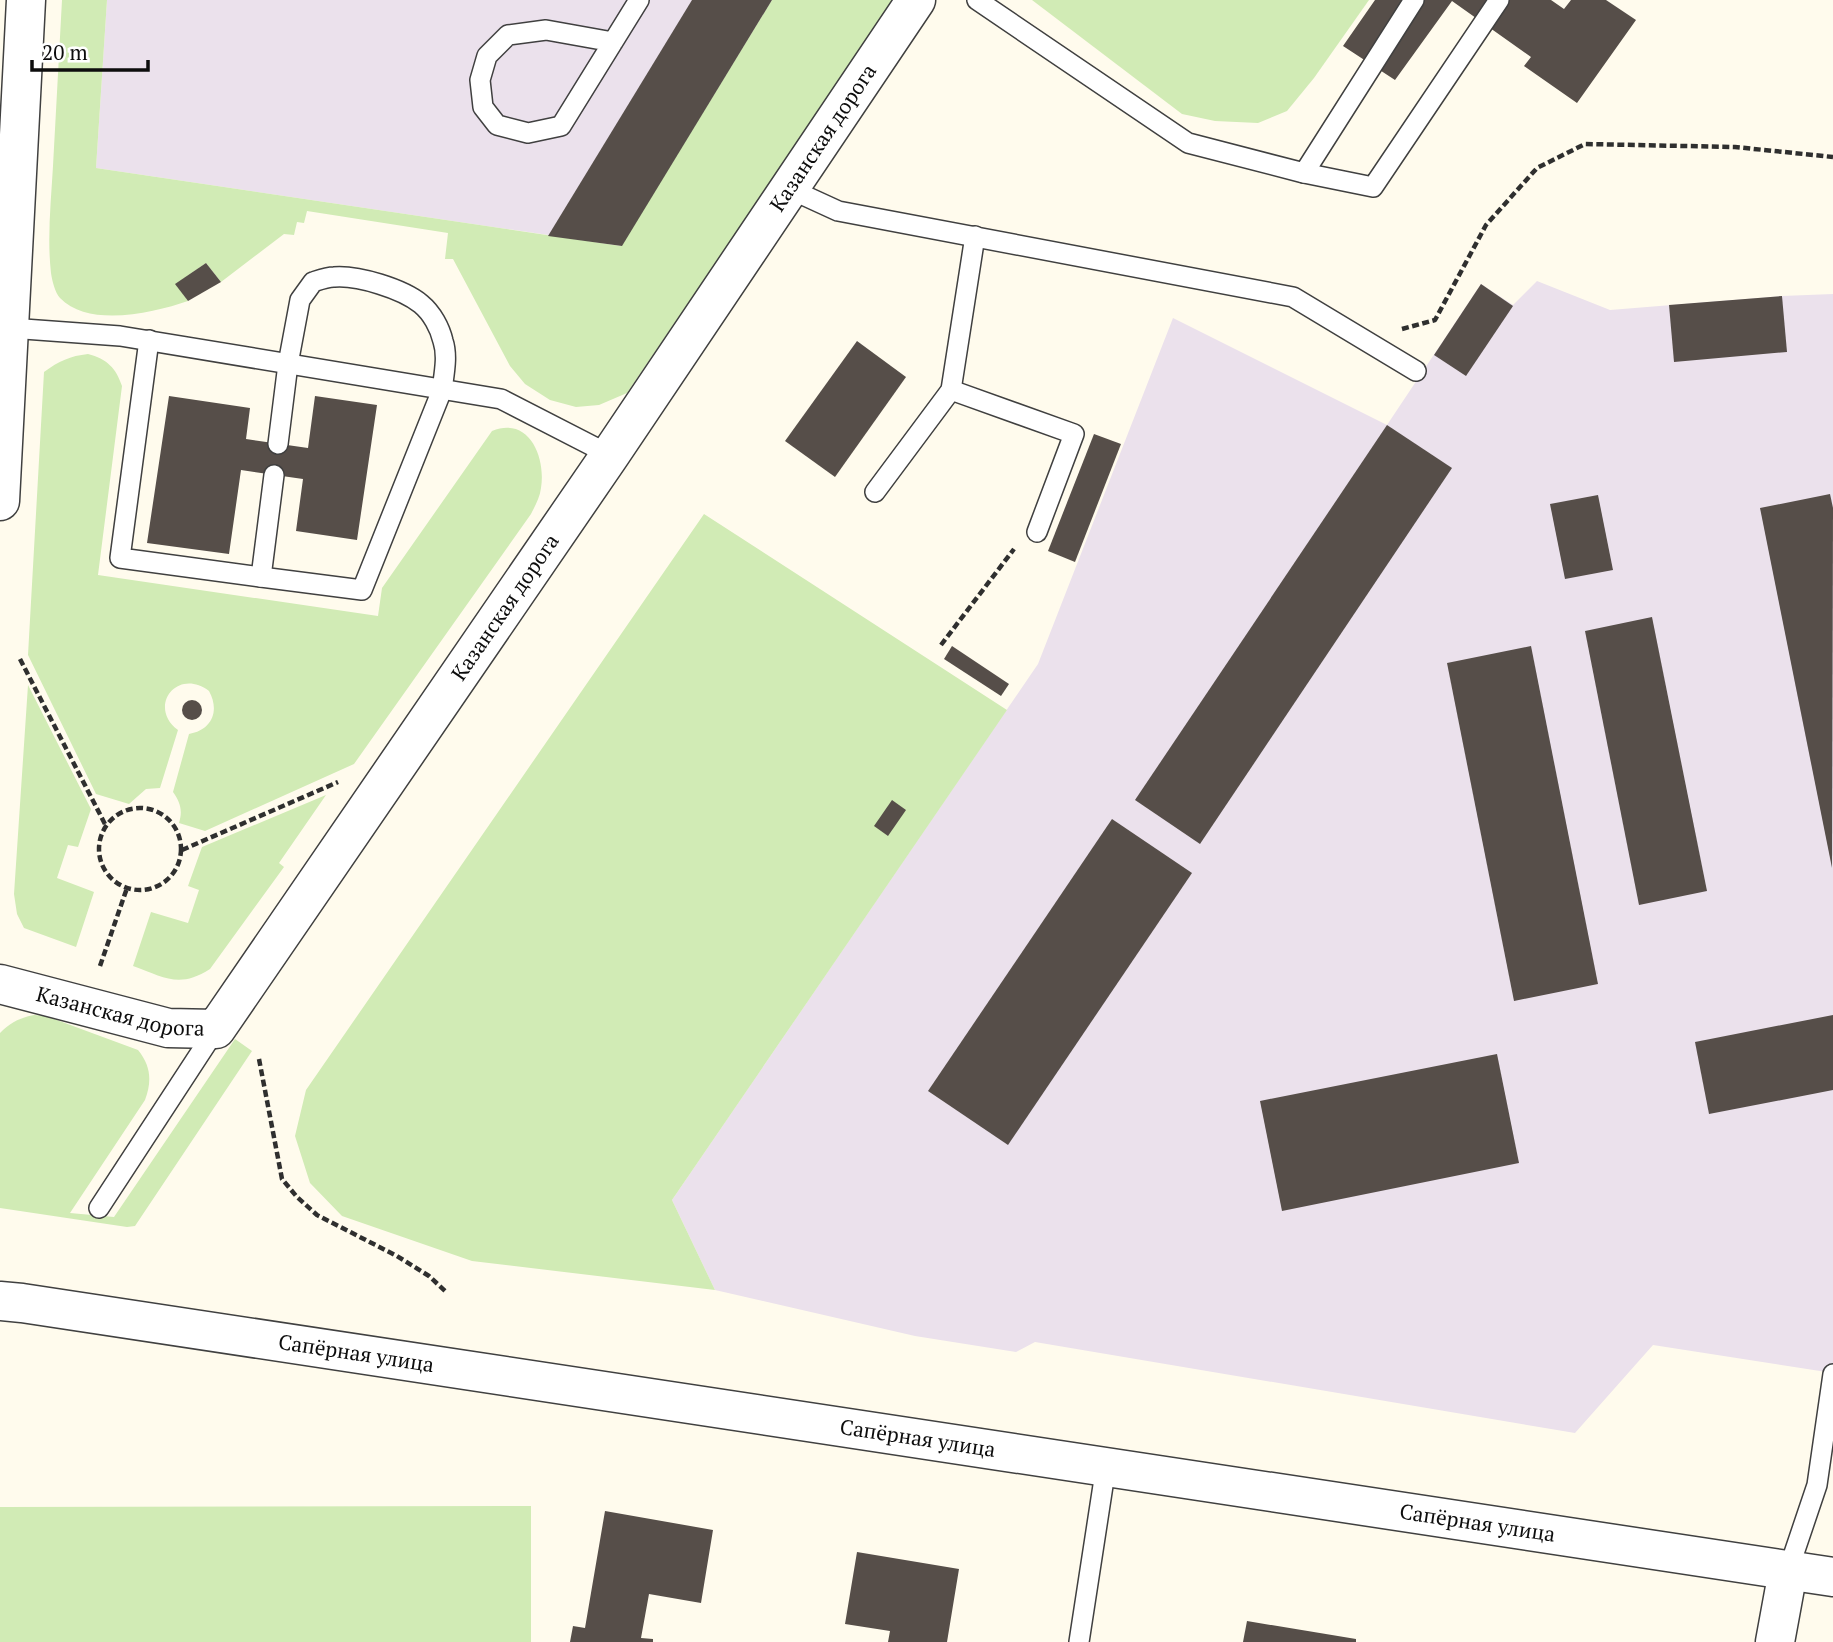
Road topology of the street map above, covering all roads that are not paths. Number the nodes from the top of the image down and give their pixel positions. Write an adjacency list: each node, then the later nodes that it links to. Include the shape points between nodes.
1 (639, 0): 7 (lane)
2 (916, 0): 9 (street, Казанская дорога)
3 (977, 0): 8 (lane, via 1188,143)
4 (1414, 0): 8 (lane)
5 (1499, 0): 8 (lane, via 1373,187)
6 (17, 14): 11 (street)
7 (613, 41): 7 (lane, via 561,126 528,133 497,125 483,107 480,80 487,56 508,35 546,30)
8 (1304, 173)
9 (790, 189): 10 (lane, via 838,211); 19 (street, Казанская дорога)
10 (975, 236): 14 (lane, via 1293,297); 17 (lane)
11 (10, 328): 12 (lane); 15 (street)
12 (149, 341): 13 (lane); 24 (lane, via 120,558)
13 (288, 364): 16 (lane); 16 (lane, via 300,300 313,282 334,277 357,279 422,304 444,343); 18 (lane)
14 (1416, 371)
15 (3, 382): 22 (street)
16 (442, 390): 19 (lane, via 501,399); 24 (lane, via 362,590)
17 (951, 390): 21 (lane); 23 (lane, via 1074,434)
18 (278, 444)
19 (610, 455): 26 (street, Казанская дорога)
20 (274, 475): 24 (lane)
21 (875, 492)
22 (0, 501)
23 (1037, 532)
24 (261, 577)
25 (0, 984): 26 (street, Казанская дорога, via 168,1028)
26 (216, 1029): 27 (lane)
27 (99, 1208)
28 (0, 1301): 30 (street, Сапёрная улица)
29 (1833, 1374): 31 (lane, via 1816,1485)
30 (1106, 1466): 31 (street, Сапёрная улица); 33 (lane)
31 (1788, 1570): 32 (street, Сапёрная улица); 34 (street)
32 (1833, 1577)
33 (1079, 1642)
34 (1774, 1642)

